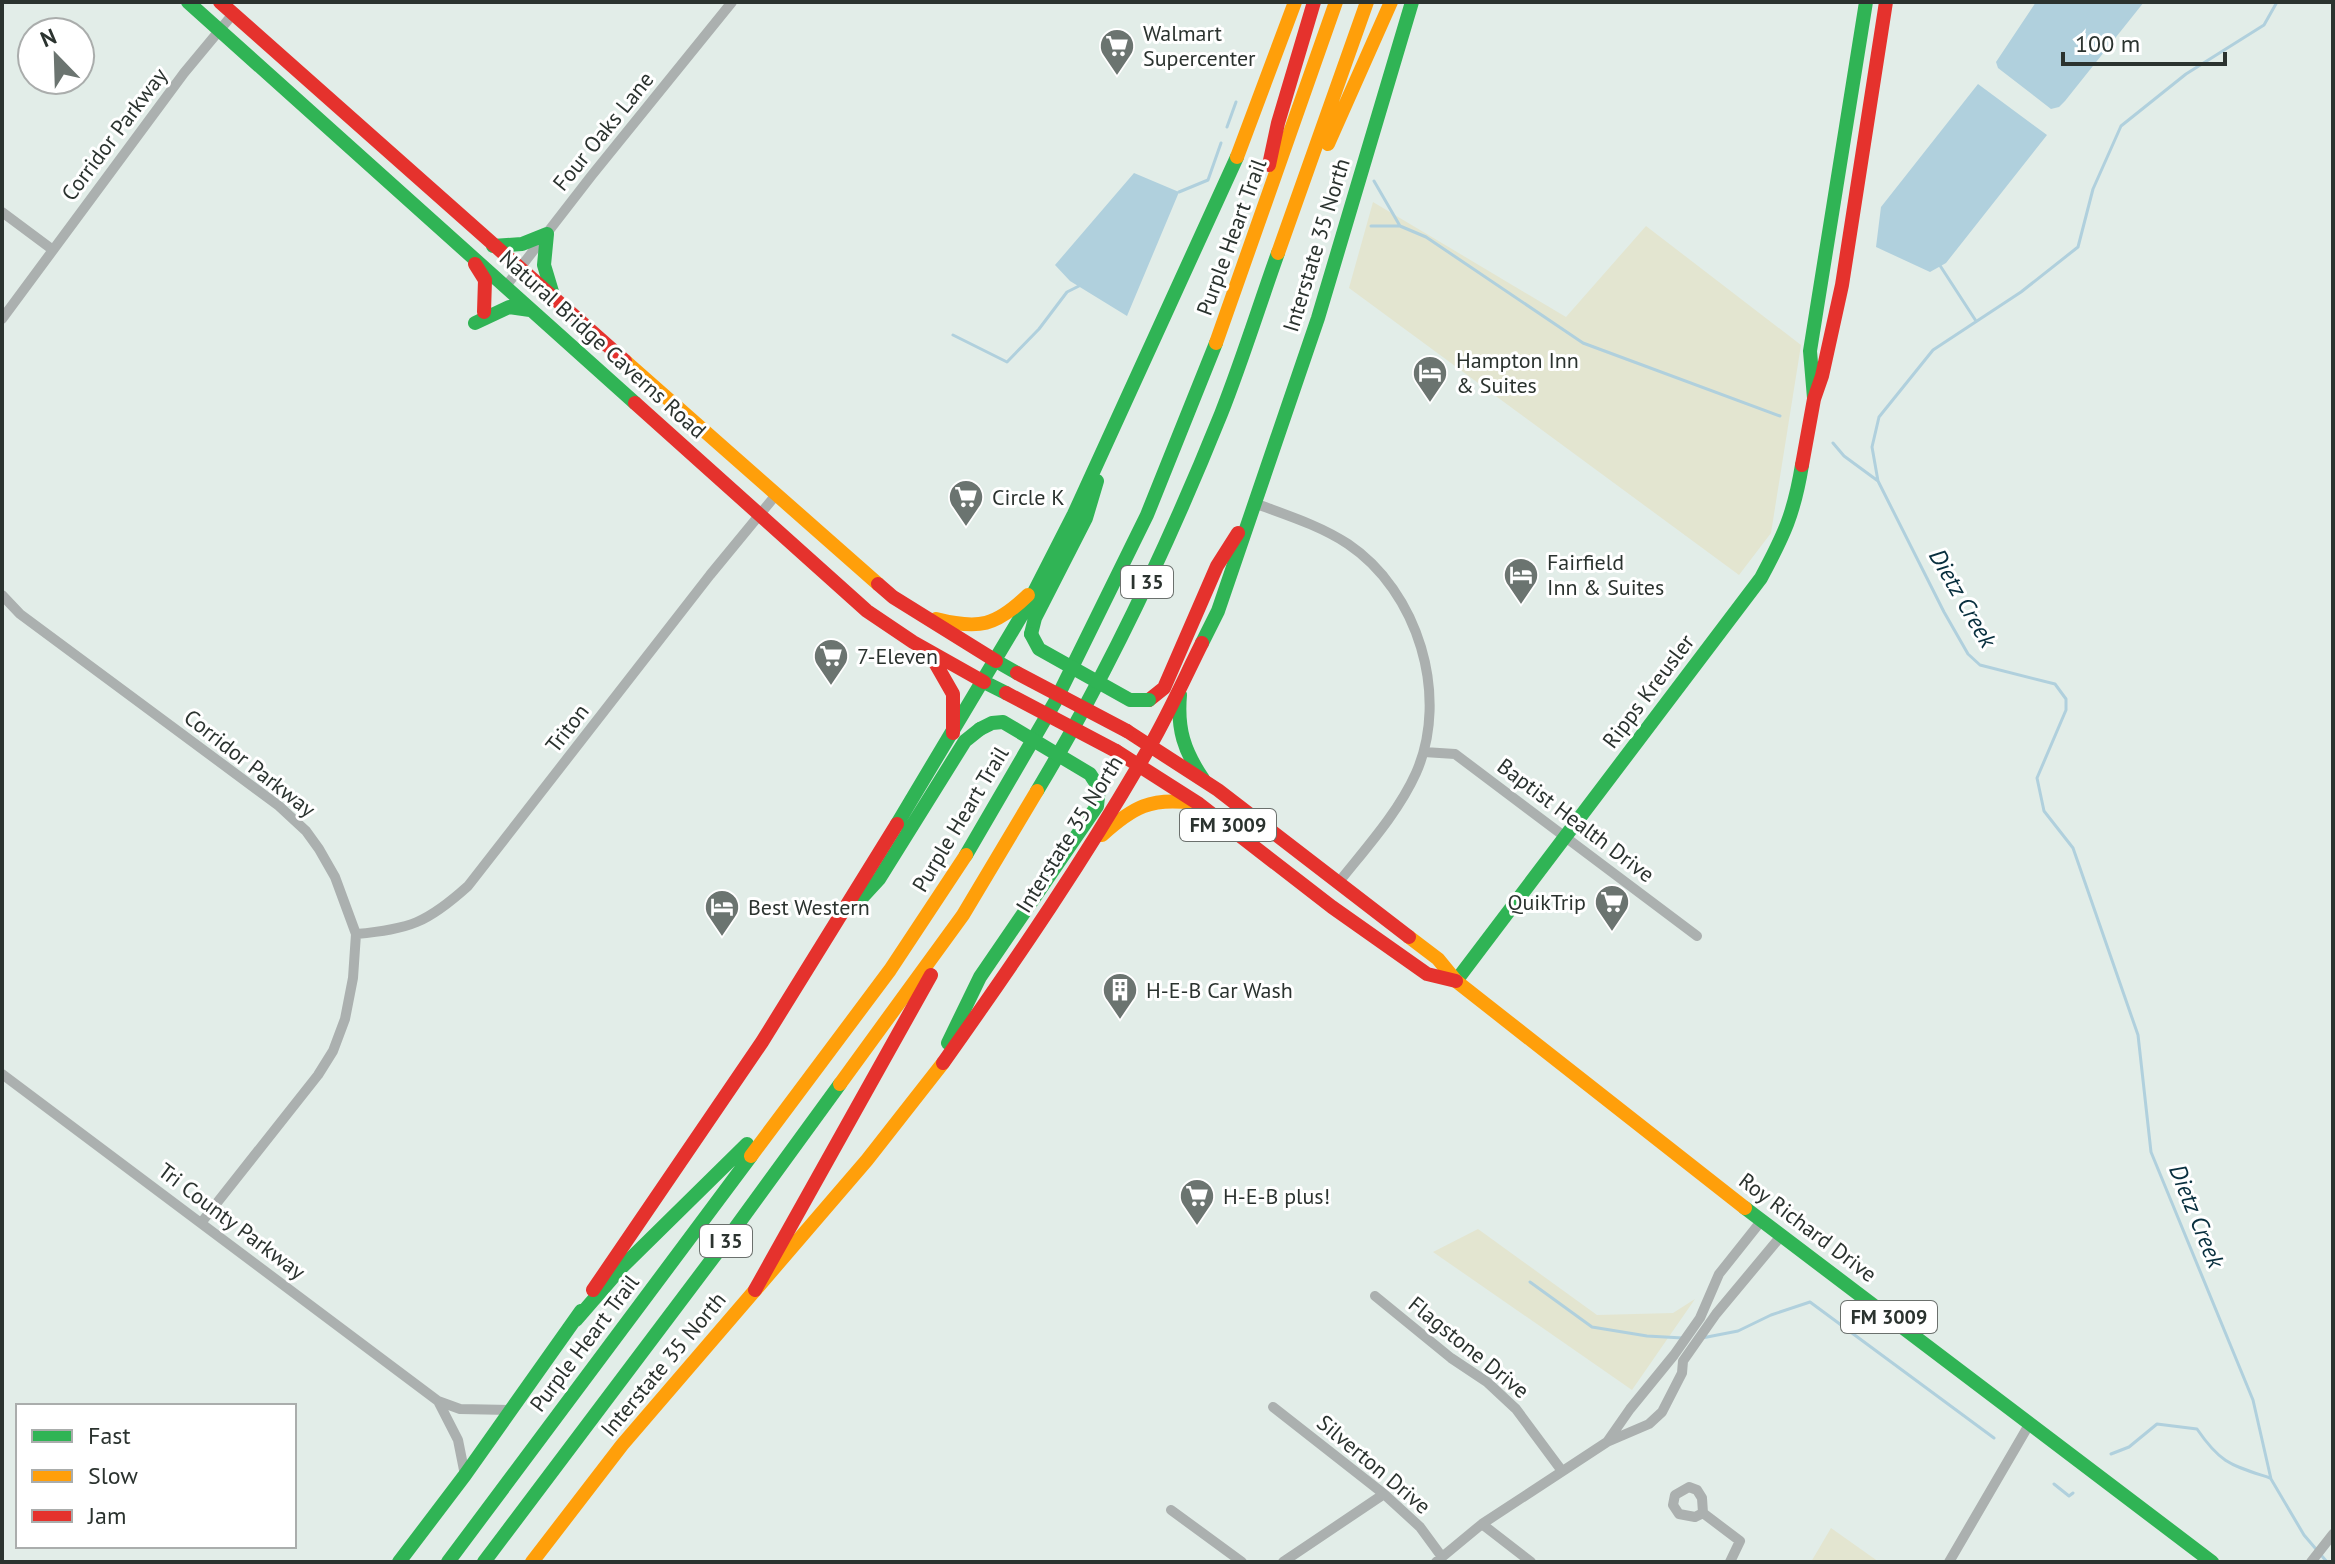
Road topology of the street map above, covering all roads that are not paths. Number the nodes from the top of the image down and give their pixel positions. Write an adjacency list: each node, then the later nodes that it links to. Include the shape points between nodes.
1 (188, 2): 13 (main road, Natural Bridge Caverns Road / FM 3009)
2 (220, 2): 12 (main road, Natural Bridge Caverns Road / FM 3009)
3 (732, 2): 16 (street, Four Oaks Lane)
4 (1295, 2): 27 (main road, via 1236,160)
5 (1314, 2): 17 (main road, via 1278,123)
6 (1336, 2): 17 (main road, Purple Heart Trail / I 35)
7 (1367, 2): 15 (main road, I 35)
8 (1391, 2): 15 (main road)
9 (1412, 2): 29 (main road, Interstate 35 North, via 1326,294)
10 (1866, 2): 26 (main road, Ripps Kreusler, via 1810,351)
11 (1886, 2): 26 (main road, Ripps Kreusler, via 1842,285)
12 (233, 14): 13 (street, Corridor Parkway); 18 (main road, Natural Bridge Caverns Road / FM 3009)
13 (219, 30): 19 (street, Corridor Parkway); 20 (main road, Natural Bridge Caverns Road / FM 3009)
14 (2, 212): 19 (street)
15 (1288, 229): 48 (main road, I 35, via 1222,411 1167,541 1053,765)
16 (547, 234): 18 (main road, via 522,244); 21 (street, Four Oaks Lane); 23 (main road, via 543,269)
17 (1253, 241): 55 (main road, Purple Heart Trail / I 35, via 1147,515 1055,702 923,922)
18 (493, 246): 21 (main road, Natural Bridge Caverns Road / FM 3009)
19 (53, 250): 25 (street, Corridor Parkway)
20 (469, 254): 22 (main road, Natural Bridge Caverns Road / FM 3009); 24 (main road, via 485,280 479,318 509,307)
21 (519, 270): 22 (street, Four Oaks Lane); 23 (main road, Natural Bridge Caverns Road / FM 3009)
22 (506, 286): 24 (main road, Natural Bridge Caverns Road / FM 3009)
23 (556, 303): 28 (main road, Natural Bridge Caverns Road / FM 3009)
24 (533, 310): 30 (main road, Natural Bridge Caverns Road / FM 3009)
25 (2, 319)
26 (1814, 399): 45 (main road, Ripps Kreusler, via 1795,507 1773,557)
27 (1118, 416): 31 (main road, bridge, via 1086,518 1035,618 1031,634 1039,649 1117,693 1139,702 1149,700 1164,688 1217,566); 32 (main road)
28 (775, 496): 30 (street, Triton); 34 (main road, Natural Bridge Caverns Road / FM 3009)
29 (1254, 503): 31 (main road, Interstate 35 North); 41 (street, via 1310,523 1348,544 1391,588 1420,644 1427,670 1430,710)
30 (759, 514): 35 (main road, Natural Bridge Caverns Road / FM 3009, via 867,611); 50 (street, Triton, via 468,886 417,923)
31 (1248, 518): 38 (main road, Interstate 35 North, via 1218,611)
32 (1039, 583): 34 (main road, via 1010,613 984,626); 36 (main road)
33 (2, 595): 50 (street, Corridor Parkway, via 306,831 335,877)
34 (917, 614): 36 (main road, Natural Bridge Caverns Road / FM 3009)
35 (929, 651): 37 (main road, Natural Bridge Caverns Road / FM 3009); 39 (main road, via 953,694)
36 (996, 661): 37 (main road); 40 (main road, FM 3009, bridge)
37 (984, 682): 39 (main road); 42 (main road, Natural Bridge Caverns Road / FM 3009, bridge)
38 (1181, 687): 40 (main road, Interstate 35 North); 43 (main road, via 1179,733)
39 (953, 733): 49 (main road)
40 (1151, 744): 42 (main road, Interstate 35 North); 43 (main road, Roy Richard Drive / FM 3009)
41 (1424, 752): 45 (street, Baptist Health Drive, via 1455,754); 47 (street, via 1400,802)
42 (1139, 763): 44 (main road, Roy Richard Drive / FM 3009); 46 (main road, Interstate 35 North)
43 (1203, 779): 47 (main road, Roy Richard Drive / FM 3009)
44 (1199, 804): 46 (main road, via 1173,799 1140,805); 52 (main road, Roy Richard Drive / FM 3009, via 1427,974)
45 (1565, 838): 51 (street, Baptist Health Drive); 52 (main road, Ripps Kreusler)
46 (1090, 846): 54 (main road, Interstate 35 North)
47 (1339, 882): 52 (main road, Roy Richard Drive / FM 3009, via 1438,959)
48 (963, 915): 59 (main road); 78 (main road, I 35)
49 (834, 928): 54 (main road, bridge, via 879,879 965,741 980,729 1003,722 1090,774 1099,788 1097,806 980,977); 61 (main road)
50 (356, 934): 57 (street, Corridor Parkway, via 345,1019 333,1051)
51 (1697, 936)
52 (1456, 981): 56 (main road, Roy Richard Drive / FM 3009)
53 (2, 1074): 57 (street, Tri County Parkway)
54 (931, 1080): 59 (main road, Interstate 35 North)
55 (801, 1087): 61 (main road); 77 (main road, Purple Heart Trail / I 35)
56 (1762, 1220): 58 (main road, Roy Richard Drive / FM 3009); 62 (street, via 1719,1274)
57 (201, 1223): 63 (street, Tri County Parkway)
58 (1781, 1236): 62 (street); 66 (main road, Roy Richard Drive / FM 3009)
59 (755, 1290): 79 (main road, Interstate 35 North, via 622,1445)
60 (1375, 1296): 68 (street, Flagstone Drive, via 1516,1409)
61 (576, 1320): 65 (main road)
62 (1679, 1358): 67 (street, via 1630,1409); 67 (street, via 1682,1373 1662,1412 1649,1424)
63 (438, 1401): 65 (street, Tri County Parkway, via 460,1409); 69 (street, Tri County Parkway, via 458,1440)
64 (1273, 1407): 70 (street, Silverton Drive)
65 (512, 1410): 69 (main road)
66 (2030, 1423): 84 (street); 85 (main road, Roy Richard Drive / FM 3009)
67 (1607, 1442): 68 (street)
68 (1562, 1471): 73 (street)
69 (465, 1475): 76 (main road)
70 (1384, 1494): 75 (street, Silverton Drive, via 1420,1527); 81 (street)
71 (1171, 1510): 80 (street)
72 (1703, 1513): 83 (street, via 1740,1541)
73 (1482, 1524): 75 (street); 82 (street)
74 (2333, 1534): 86 (street)
75 (1439, 1560)
76 (399, 1562)
77 (448, 1562)
78 (484, 1562)
79 (532, 1562)
80 (1242, 1562)
81 (1283, 1562)
82 (1531, 1562)
83 (1730, 1562)
84 (1949, 1562)
85 (2212, 1562)
86 (2311, 1562)

